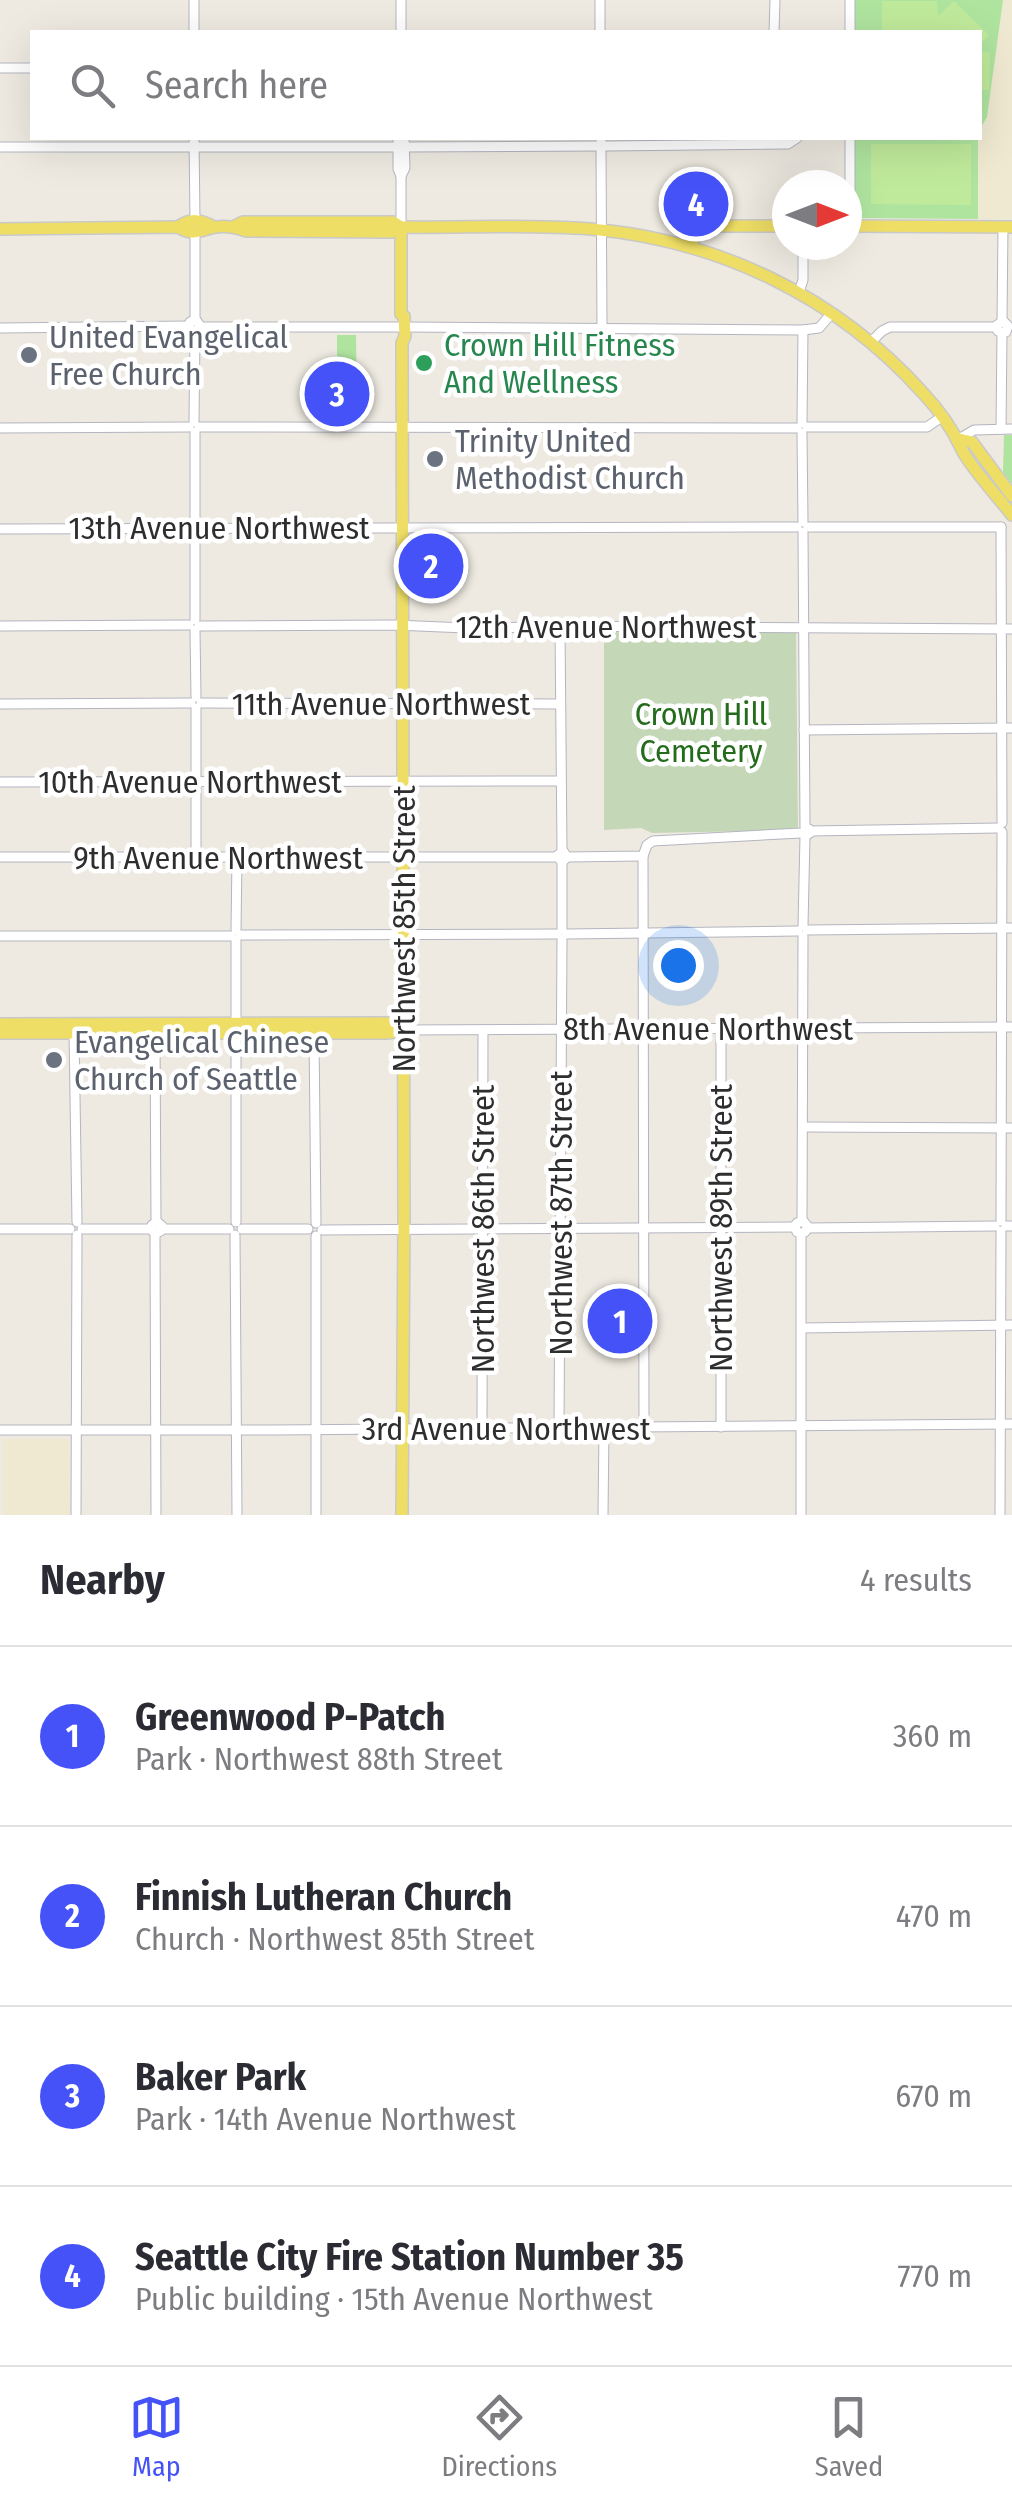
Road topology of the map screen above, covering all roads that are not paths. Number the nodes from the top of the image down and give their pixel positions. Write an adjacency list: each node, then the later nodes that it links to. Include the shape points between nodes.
1 (194, 0): 6 (street)
2 (401, 0): 7 (street)
3 (600, 0): 8 (street)
4 (775, 0): 9 (street)
5 (850, 0): 10 (street)
6 (194, 30)
7 (401, 30)
8 (600, 30)
9 (774, 30)
10 (850, 30)
11 (0, 68): 12 (street)
12 (30, 68)
13 (793, 140): 17 (street)
14 (850, 140): 19 (street)
15 (401, 142): 16 (street); 17 (street); 27 (street, Northwest 85th Street)
16 (194, 143): 18 (street); 21 (street)
17 (601, 144): 29 (street)
18 (0, 147)
19 (850, 170)
20 (280, 222): 26 (main road); 27 (main road, via 393,222); 30 (main road)
21 (195, 226): 26 (main road, via 202,220); 28 (main road, via 188,220 178,227); 37 (street)
22 (718, 226): 23 (main road); 31 (main road); 32 (main road, via 700,231)
23 (772, 226)
24 (862, 226): 25 (main road)
25 (1007, 226): 38 (street)
26 (233, 227): 30 (main road)
27 (401, 228): 29 (main road); 30 (main road); 36 (main road, Northwest 85th Street)
28 (0, 229)
29 (602, 230): 31 (main road); 40 (street)
30 (260, 231)
31 (666, 240): 32 (main road)
32 (688, 246): 34 (main road)
33 (803, 260): 34 (street)
34 (800, 292): 35 (main road)
35 (832, 313): 41 (street, via 821,327); 42 (main road)
36 (402, 323): 37 (street); 40 (street); 45 (main road, Northwest 85th Street)
37 (195, 326): 39 (street); 44 (street)
38 (1004, 327): 42 (street, via 894,327); 48 (street)
39 (0, 328)
40 (602, 328): 41 (street)
41 (803, 330): 47 (street)
42 (871, 342): 43 (main road)
43 (943, 416): 47 (street, via 928,428); 49 (main road)
44 (194, 427): 45 (street); 46 (street); 54 (street)
45 (402, 427): 47 (street); 55 (main road, Northwest 85th Street)
46 (0, 428)
47 (802, 428): 53 (street)
48 (1007, 429): 49 (street, via 974,430)
49 (959, 439): 50 (main road, via 972,442); 51 (main road)
50 (1012, 496)
51 (1012, 517): 52 (street)
52 (1001, 526): 53 (street, 13th Avenue Northwest); 62 (street)
53 (803, 527): 55 (street, 13th Avenue Northwest); 61 (street)
54 (194, 528): 55 (street, 13th Avenue Northwest); 56 (street, 13th Avenue Northwest); 57 (street)
55 (402, 528): 59 (main road, Northwest 85th Street)
56 (0, 529)
57 (195, 625): 58 (street, 12th Avenue Northwest); 59 (street, 12th Avenue Northwest); 63 (street)
58 (0, 626)
59 (402, 626): 60 (street, 12th Avenue Northwest); 65 (main road, Northwest 85th Street)
60 (560, 627): 61 (street, 12th Avenue Northwest); 66 (street, Northwest 87th Street)
61 (802, 627): 62 (street, 12th Avenue Northwest); 68 (street)
62 (1008, 629): 67 (street)
63 (196, 703): 64 (street, 11th Avenue Northwest); 65 (street, 11th Avenue Northwest); 71 (street)
64 (0, 704)
65 (403, 704): 66 (street, 11th Avenue Northwest); 72 (main road, Northwest 85th Street)
66 (560, 704): 69 (street, Northwest 87th Street)
67 (1007, 728): 68 (street); 73 (street)
68 (804, 730): 74 (street)
69 (560, 781): 72 (street, 10th Avenue Northwest); 77 (street, Northwest 87th Street)
70 (0, 782): 71 (street, 10th Avenue Northwest)
71 (196, 782): 72 (street, 10th Avenue Northwest); 78 (street)
72 (403, 782): 80 (main road, Northwest 85th Street)
73 (1004, 828): 74 (street, 9th Avenue Northwest); 81 (street)
74 (805, 832): 75 (street, 9th Avenue Northwest, via 653,841); 82 (street)
75 (642, 856): 77 (street, 9th Avenue Northwest); 83 (street)
76 (0, 857): 78 (street, 9th Avenue Northwest)
77 (562, 857): 80 (street, 9th Avenue Northwest); 84 (street, Northwest 87th Street)
78 (196, 858): 79 (street, 9th Avenue Northwest)
79 (237, 858): 80 (street, 9th Avenue Northwest); 85 (street)
80 (403, 858): 87 (main road, Northwest 85th Street)
81 (1007, 928): 82 (street); 91 (street)
82 (803, 931): 83 (street); 90 (street)
83 (644, 933): 84 (street); 92 (street)
84 (562, 934): 87 (street); 96 (street, Northwest 87th Street)
85 (236, 935): 86 (street); 87 (street); 89 (street)
86 (0, 936)
87 (404, 936): 94 (main road, Northwest 85th Street)
88 (0, 1024): 89 (main road, 8th Avenue Northwest)
89 (236, 1028): 94 (main road, 8th Avenue Northwest, via 387,1023); 99 (main road, 8th Avenue Northwest); 100 (main road, 8th Avenue Northwest); 111 (street)
90 (803, 1028): 91 (street, 8th Avenue Northwest); 93 (street, 8th Avenue Northwest); 101 (street)
91 (1007, 1028): 102 (street)
92 (643, 1029): 93 (street, 8th Avenue Northwest); 96 (street, 8th Avenue Northwest); 106 (street)
93 (721, 1029): 107 (street, Northwest 89th Street)
94 (404, 1030): 95 (street, 8th Avenue Northwest); 100 (main road, 8th Avenue Northwest); 114 (main road, Northwest 85th Street)
95 (483, 1030): 96 (street, 8th Avenue Northwest); 112 (street, Northwest 86th Street)
96 (562, 1030): 105 (street, Northwest 87th Street)
97 (0, 1032): 98 (main road, 8th Avenue Northwest)
98 (74, 1033): 99 (main road, 8th Avenue Northwest); 109 (street)
99 (155, 1033): 110 (street)
100 (314, 1033): 113 (street)
101 (802, 1127): 102 (street); 104 (street)
102 (1007, 1128): 103 (street)
103 (1003, 1226): 104 (street); 115 (street)
104 (802, 1227): 107 (street); 116 (street)
105 (560, 1228): 106 (street); 112 (street); 123 (street, Northwest 87th Street)
106 (643, 1228): 107 (street); 125 (street)
107 (721, 1228): 120 (street, Northwest 89th Street)
108 (0, 1229): 109 (street)
109 (77, 1229): 110 (street); 127 (street)
110 (156, 1229): 111 (street); 128 (street)
111 (236, 1229): 113 (street); 129 (street)
112 (484, 1229): 114 (street); 122 (street, Northwest 86th Street)
113 (315, 1230): 114 (street); 130 (street)
114 (404, 1230): 121 (main road, Northwest 85th Street)
115 (1006, 1325): 116 (street); 117 (street)
116 (802, 1328): 119 (street)
117 (1000, 1424): 118 (street, 3rd Avenue Northwest); 119 (street, 3rd Avenue Northwest); 138 (street)
118 (1012, 1424)
119 (802, 1425): 120 (street, 3rd Avenue Northwest); 137 (street)
120 (721, 1427): 125 (street, 3rd Avenue Northwest)
121 (403, 1428): 122 (street, 3rd Avenue Northwest); 130 (street, 3rd Avenue Northwest); 135 (main road, Northwest 85th Street)
122 (482, 1428): 123 (street, 3rd Avenue Northwest)
123 (559, 1428): 124 (street, 3rd Avenue Northwest)
124 (604, 1428): 125 (street, 3rd Avenue Northwest); 136 (street)
125 (644, 1428)
126 (0, 1430): 127 (street, 3rd Avenue Northwest)
127 (76, 1430): 128 (street, 3rd Avenue Northwest); 131 (street)
128 (156, 1430): 129 (street, 3rd Avenue Northwest); 132 (street)
129 (236, 1430): 130 (street, 3rd Avenue Northwest); 133 (street)
130 (316, 1430): 134 (street)
131 (76, 1515)
132 (156, 1515)
133 (237, 1515)
134 (316, 1515)
135 (402, 1515)
136 (603, 1515)
137 (800, 1515)
138 (1000, 1515)

